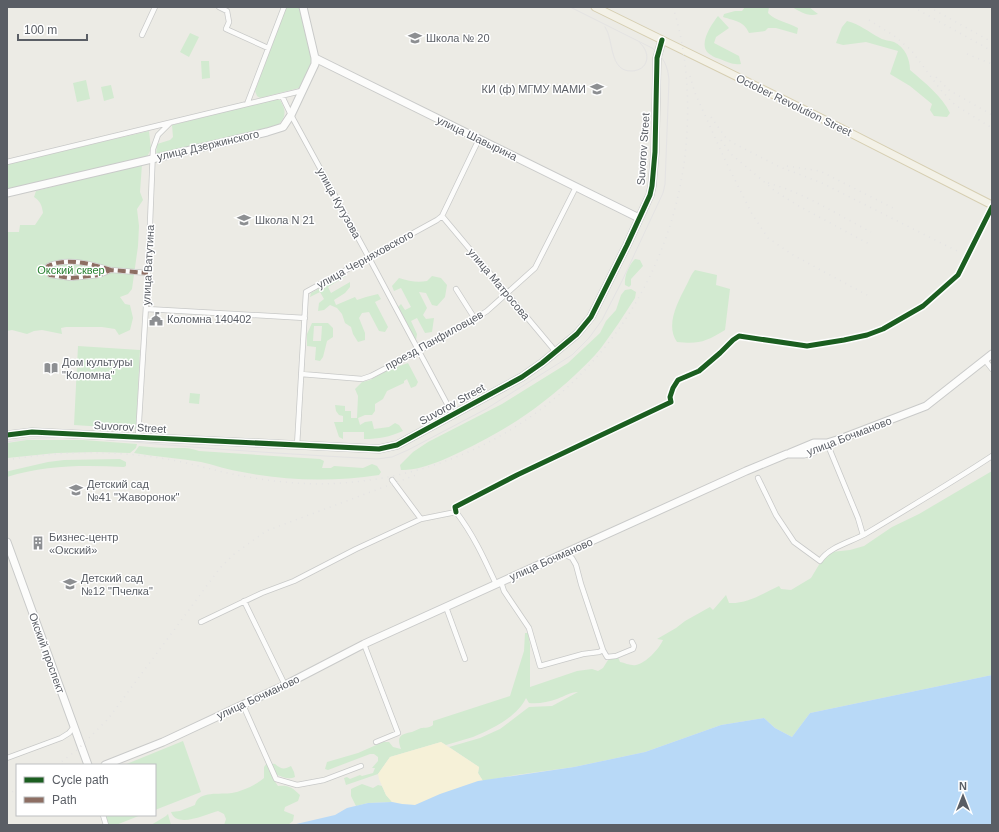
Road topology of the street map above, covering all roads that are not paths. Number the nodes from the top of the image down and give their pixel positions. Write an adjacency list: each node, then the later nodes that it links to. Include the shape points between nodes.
1 (155, 7): 6 (street)
2 (219, 7): 8 (street, via 227,11 229,22 226,29)
3 (284, 7): 8 (street)
4 (303, 7): 9 (street)
5 (595, 7): 7 (main road, October Revolution Street)
6 (142, 36)
7 (662, 40): 20 (main road, October Revolution Street); 22 (street, Suvorov Street, via 657,58 653,177 650,195)
8 (268, 48): 12 (street)
9 (315, 58): 10 (street, улица Дзержинского, via 315,64); 15 (street, улица Шавырина)
10 (301, 91): 11 (street); 13 (street, улица Дзержинского)
11 (282, 96): 12 (street); 13 (street, улица Кутузова)
12 (247, 104): 14 (street)
13 (291, 115): 16 (street, улица Дзержинского, via 283,127 267,132); 23 (street, улица Кутузова)
14 (170, 123): 16 (street, улица Ватутина, via 155,140); 17 (street)
15 (479, 139): 18 (street, улица Шавырина); 21 (street)
16 (153, 158): 19 (street, улица Дзержинского); 25 (street, улица Ватутина)
17 (7, 162)
18 (576, 187): 22 (street, улица Шавырина); 27 (street, проезд Панфиловцев, via 535,268)
19 (7, 193)
20 (992, 206): 45 (street, via 958,275 932,298 898,321 867,335 807,346 739,336 699,371 678,380 670,397 671,402 517,475 455,507)
21 (442, 216): 23 (street, улица Черняховского); 27 (street, улица Матросова)
22 (639, 218): 32 (street, Suvorov Street, via 591,317 578,334)
23 (368, 256): 29 (street, улица Черняховского, via 306,292); 31 (street, улица Кутузова)
24 (111, 270): 24 (street, via 99,275 71,278 50,275 47,272 48,266 64,263 87,263); 25 (street)
25 (148, 273): 28 (street, улица Ватутина)
26 (456, 289): 30 (street)
27 (506, 293): 30 (street, проезд Панфиловцев); 32 (street, улица Матросова)
28 (146, 309): 29 (street); 39 (street, улица Ватутина)
29 (305, 318): 36 (street, улица Черняховского)
30 (476, 319): 31 (street, проезд Панфиловцев)
31 (419, 351): 36 (street, проезд Панфиловцев, via 371,376 362,378); 37 (street, улица Кутузова)
32 (556, 352): 37 (street, Suvorov Street, via 522,377)
33 (992, 354): 34 (street, улица Бочманово)
34 (985, 360): 35 (street); 40 (street, улица Бочманово, via 926,406)
35 (992, 369)
36 (301, 374): 41 (street, улица Черняховского)
37 (453, 415): 41 (street, Suvorov Street, via 396,445 379,449)
38 (7, 435): 39 (street, Suvorov Street, via 32,432)
39 (138, 437): 41 (street, Suvorov Street)
40 (827, 443): 47 (street); 49 (street, улица Бочманово, via 814,443 787,454)
41 (297, 446)
42 (992, 456): 47 (street)
43 (758, 478): 47 (street, via 776,515 794,542 820,561 825,554)
44 (392, 480): 46 (street)
45 (456, 512): 46 (street); 50 (street, via 469,528)
46 (422, 519): 51 (street, via 294,581)
47 (863, 535)
48 (7, 542): 60 (street, Окский проспект)
49 (563, 554): 50 (street, улица Бочманово); 56 (street, via 572,558 576,565)
50 (498, 583): 52 (street, улица Бочманово); 56 (street, via 529,628 540,666)
51 (244, 601): 53 (street); 58 (street)
52 (446, 607): 55 (street, улица Бочманово); 57 (street)
53 (201, 622)
54 (632, 642): 56 (street, via 633,649 616,656 607,657)
55 (364, 644): 58 (street, улица Бочманово); 61 (street, via 398,733)
56 (603, 650)
57 (465, 659)
58 (286, 685): 59 (street, улица Бочманово)
59 (243, 705): 64 (street, улица Бочманово, via 150,748); 65 (street, via 276,779 297,785 324,780)
60 (74, 727): 62 (street, via 61,738); 63 (street, Окский проспект)
61 (376, 742)
62 (7, 758)
63 (88, 764)
64 (108, 764)
65 (361, 766)

